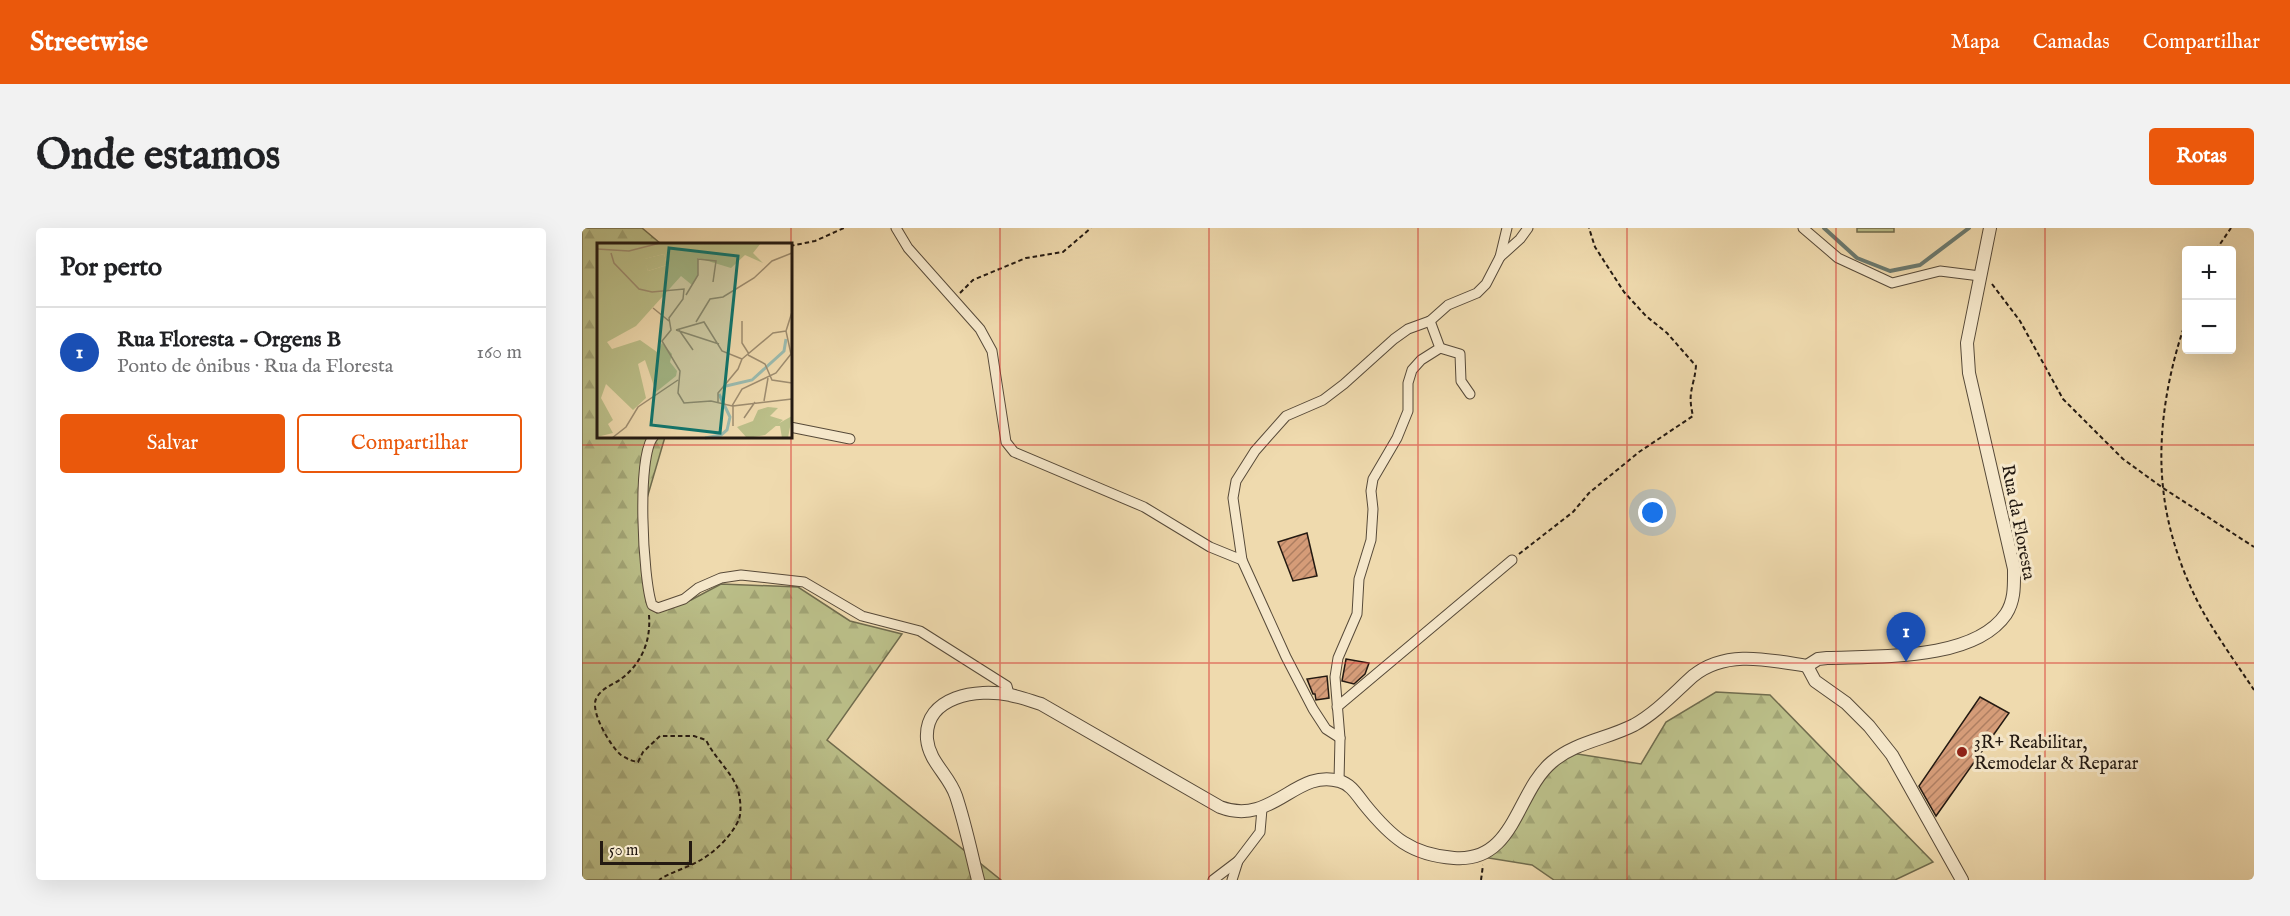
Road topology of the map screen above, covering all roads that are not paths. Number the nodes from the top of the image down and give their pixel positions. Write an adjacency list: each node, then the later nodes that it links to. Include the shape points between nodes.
1 (896, 228): 14 (street, via 908,248 980,329 992,351 1006,442 1014,452 1144,507 1210,547)
2 (1507, 228): 6 (street)
3 (1528, 228): 6 (street)
4 (1803, 228): 7 (street, via 1838,258 1892,283 1940,271)
5 (1990, 228): 7 (street, Rua da Floresta)
6 (1500, 257): 8 (street, via 1477,293 1448,305)
7 (1980, 276): 16 (street, Rua da Floresta, via 1967,343 1969,373 2013,569 2014,594 2006,613 1977,638 1951,647 1922,654 1818,659)
8 (1430, 321): 9 (street); 14 (street, via 1394,339 1323,400 1286,416 1255,451 1236,482 1233,498)
9 (1440, 348): 10 (street, via 1460,354 1461,381); 18 (street, via 1412,370 1408,411 1373,479 1371,540 1359,579 1357,614 1338,658 1335,677)
10 (1470, 394)
11 (792, 427): 13 (street)
12 (652, 438): 17 (street, via 646,457 643,547 652,605 658,608 684,599 721,578 741,575 804,582 862,616 920,631 1007,686)
13 (850, 439)
14 (1242, 560): 19 (street, via 1314,708 1326,729)
15 (1512, 560): 18 (street)
16 (1807, 666): 20 (street, via 1752,657 1716,664 1696,674 1633,725 1565,752 1550,763 1505,836 1476,856 1456,859 1423,854 1402,843 1384,829 1351,787); 26 (street, via 1815,681 1846,703 1892,755)
17 (1009, 694): 21 (street, via 1041,704 1220,807 1233,812); 23 (street, via 960,696 945,702 934,712 929,724 927,739 932,756 956,794)
18 (1338, 707): 19 (street)
19 (1340, 738): 20 (street)
20 (1339, 781): 21 (street, via 1309,782)
21 (1262, 809): 22 (street, via 1260,832)
22 (1238, 861): 24 (street); 25 (street)
23 (978, 880)
24 (1213, 880)
25 (1232, 880)
26 (1962, 880)

